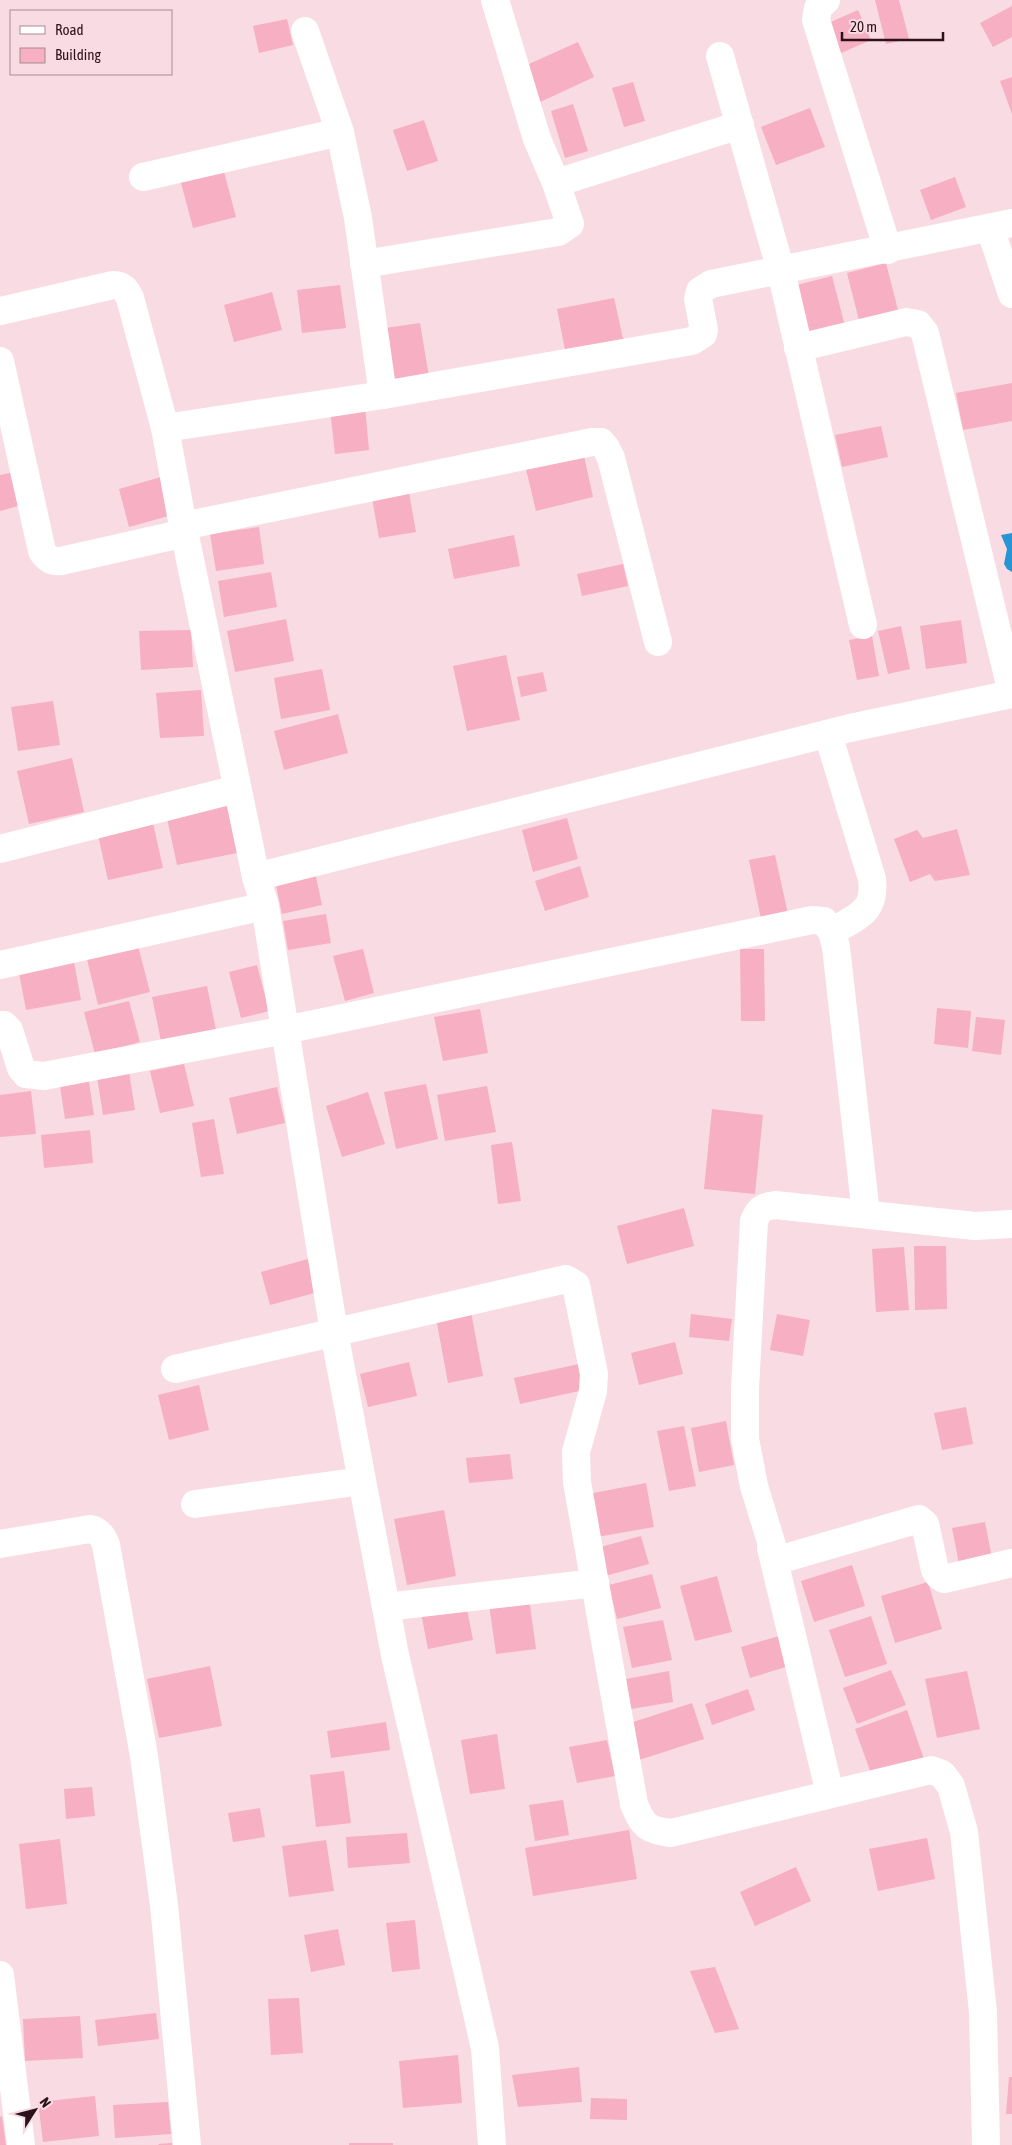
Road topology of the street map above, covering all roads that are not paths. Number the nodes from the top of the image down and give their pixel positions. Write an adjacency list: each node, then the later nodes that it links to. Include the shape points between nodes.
1 (494, 0): 8 (street, via 537,139)
2 (826, 0): 10 (street, via 818,8 816,20)
3 (305, 31): 6 (street)
4 (720, 56): 5 (street)
5 (740, 125): 8 (street); 12 (street)
6 (340, 132): 7 (street); 11 (street)
7 (143, 177)
8 (556, 182): 11 (street, via 569,218 570,224 565,229)
9 (1001, 226): 10 (street); 13 (street)
10 (888, 250): 12 (street)
11 (364, 264): 17 (street)
12 (781, 271): 15 (street); 17 (street, via 706,286 698,299 704,330 692,341)
13 (1012, 294)
14 (0, 312): 18 (street, via 121,285 130,298)
15 (798, 348): 20 (street); 22 (street, via 906,322 918,324 925,334)
16 (0, 361): 19 (street, via 42,551 47,558 61,561)
17 (383, 395): 18 (street)
18 (165, 428): 19 (street)
19 (184, 530): 21 (street, via 601,442 611,458); 24 (street)
20 (863, 625)
21 (658, 642)
22 (1012, 694): 23 (street)
23 (828, 734): 26 (street); 28 (street, via 874,893 865,911)
24 (238, 788): 25 (street); 26 (street)
25 (0, 849)
26 (256, 877): 27 (street)
27 (264, 906): 29 (street); 31 (street)
28 (832, 932): 31 (street, via 824,921 812,920); 32 (street)
29 (0, 965)
30 (0, 1025): 31 (street, via 9,1030 21,1068 26,1074 39,1076)
31 (285, 1030): 34 (street)
32 (866, 1214): 33 (street, via 975,1226); 39 (street, via 775,1205 758,1211 754,1222 745,1439)
33 (1012, 1224)
34 (334, 1332): 35 (street); 36 (street); 41 (street, via 566,1279 576,1285 594,1374 594,1391 576,1452 577,1482)
35 (175, 1369)
36 (362, 1481): 37 (street); 42 (street)
37 (195, 1504)
38 (0, 1544): 46 (street, via 90,1530 97,1531 106,1545 153,1821)
39 (771, 1548): 40 (street, via 774,1555 785,1558 920,1518 935,1570 944,1579); 43 (street)
40 (1012, 1563)
41 (595, 1583): 42 (street); 43 (street, via 634,1804 641,1821 653,1831 671,1833)
42 (386, 1607): 47 (street, via 485,2048)
43 (830, 1794): 48 (street, via 931,1770 942,1774 951,1786 964,1832 983,2012)
44 (0, 1975): 45 (street)
45 (21, 2145)
46 (187, 2145)
47 (492, 2145)
48 (986, 2145)

